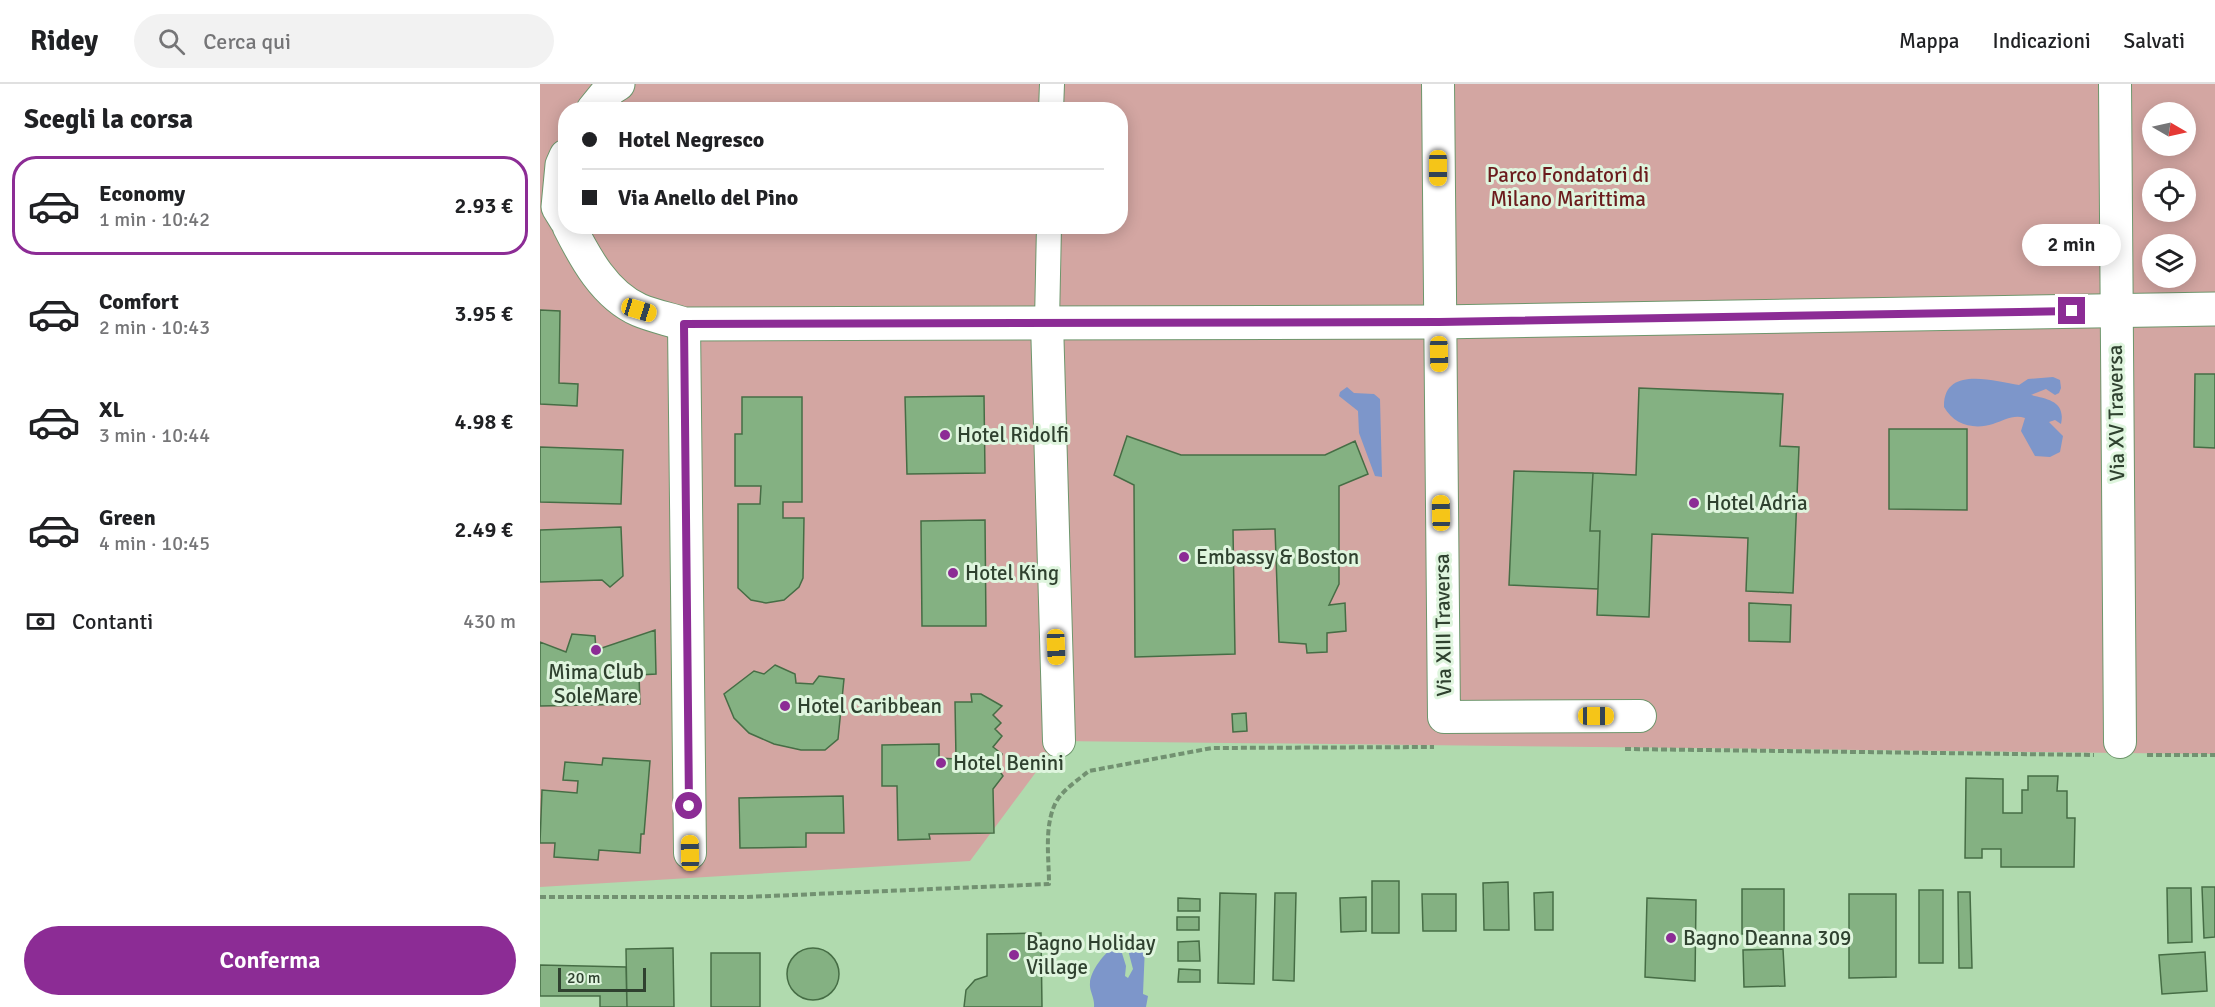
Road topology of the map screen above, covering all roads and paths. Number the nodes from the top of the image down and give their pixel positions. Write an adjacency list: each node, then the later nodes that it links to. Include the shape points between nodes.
1 (618, 84): 5 (street)
2 (1052, 84): 6 (street)
3 (1438, 84): 12 (street, Via XIII Traversa)
4 (2115, 84): 10 (street, Via XV Traversa)
5 (599, 102)
6 (1051, 102)
7 (570, 234): 13 (street, via 596,273 617,295 639,310)
8 (1049, 234): 11 (street)
9 (2215, 309): 10 (street)
10 (2115, 311): 12 (street); 18 (street, Via XV Traversa)
11 (1047, 322): 12 (street); 13 (street); 15 (street)
12 (1439, 322): 14 (street, Via XIII Traversa, via 1444,717)
13 (684, 324): 20 (street)
14 (1640, 716)
15 (1059, 741)
16 (1444, 747): 21 (path, via 1212,748 1089,771 1056,802 1048,827 1049,884 746,897)
17 (1620, 749): 18 (path)
18 (2121, 751): 19 (path)
19 (2215, 755)
20 (690, 853)
21 (540, 897)

